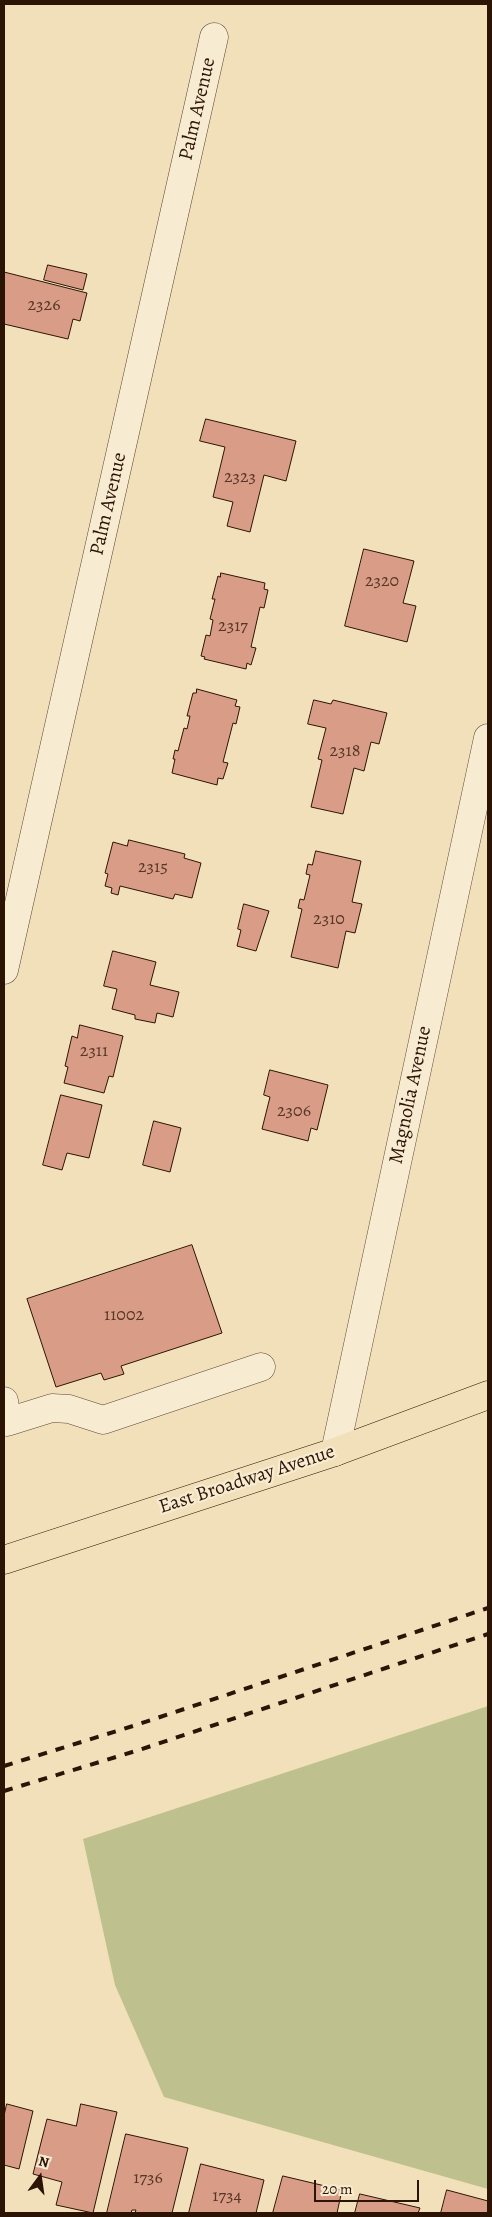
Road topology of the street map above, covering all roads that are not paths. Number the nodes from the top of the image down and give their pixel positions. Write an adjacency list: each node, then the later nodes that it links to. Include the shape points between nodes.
1 (214, 37): 3 (street, Palm Avenue)
2 (488, 738): 7 (street, Magnolia Avenue)
3 (4, 970)
4 (261, 1366): 6 (street, via 102,1420 69,1409 52,1408 7,1422)
5 (488, 1395): 7 (main road, East Broadway Avenue)
6 (4, 1401)
7 (335, 1452): 8 (main road, East Broadway Avenue)
8 (4, 1560)

